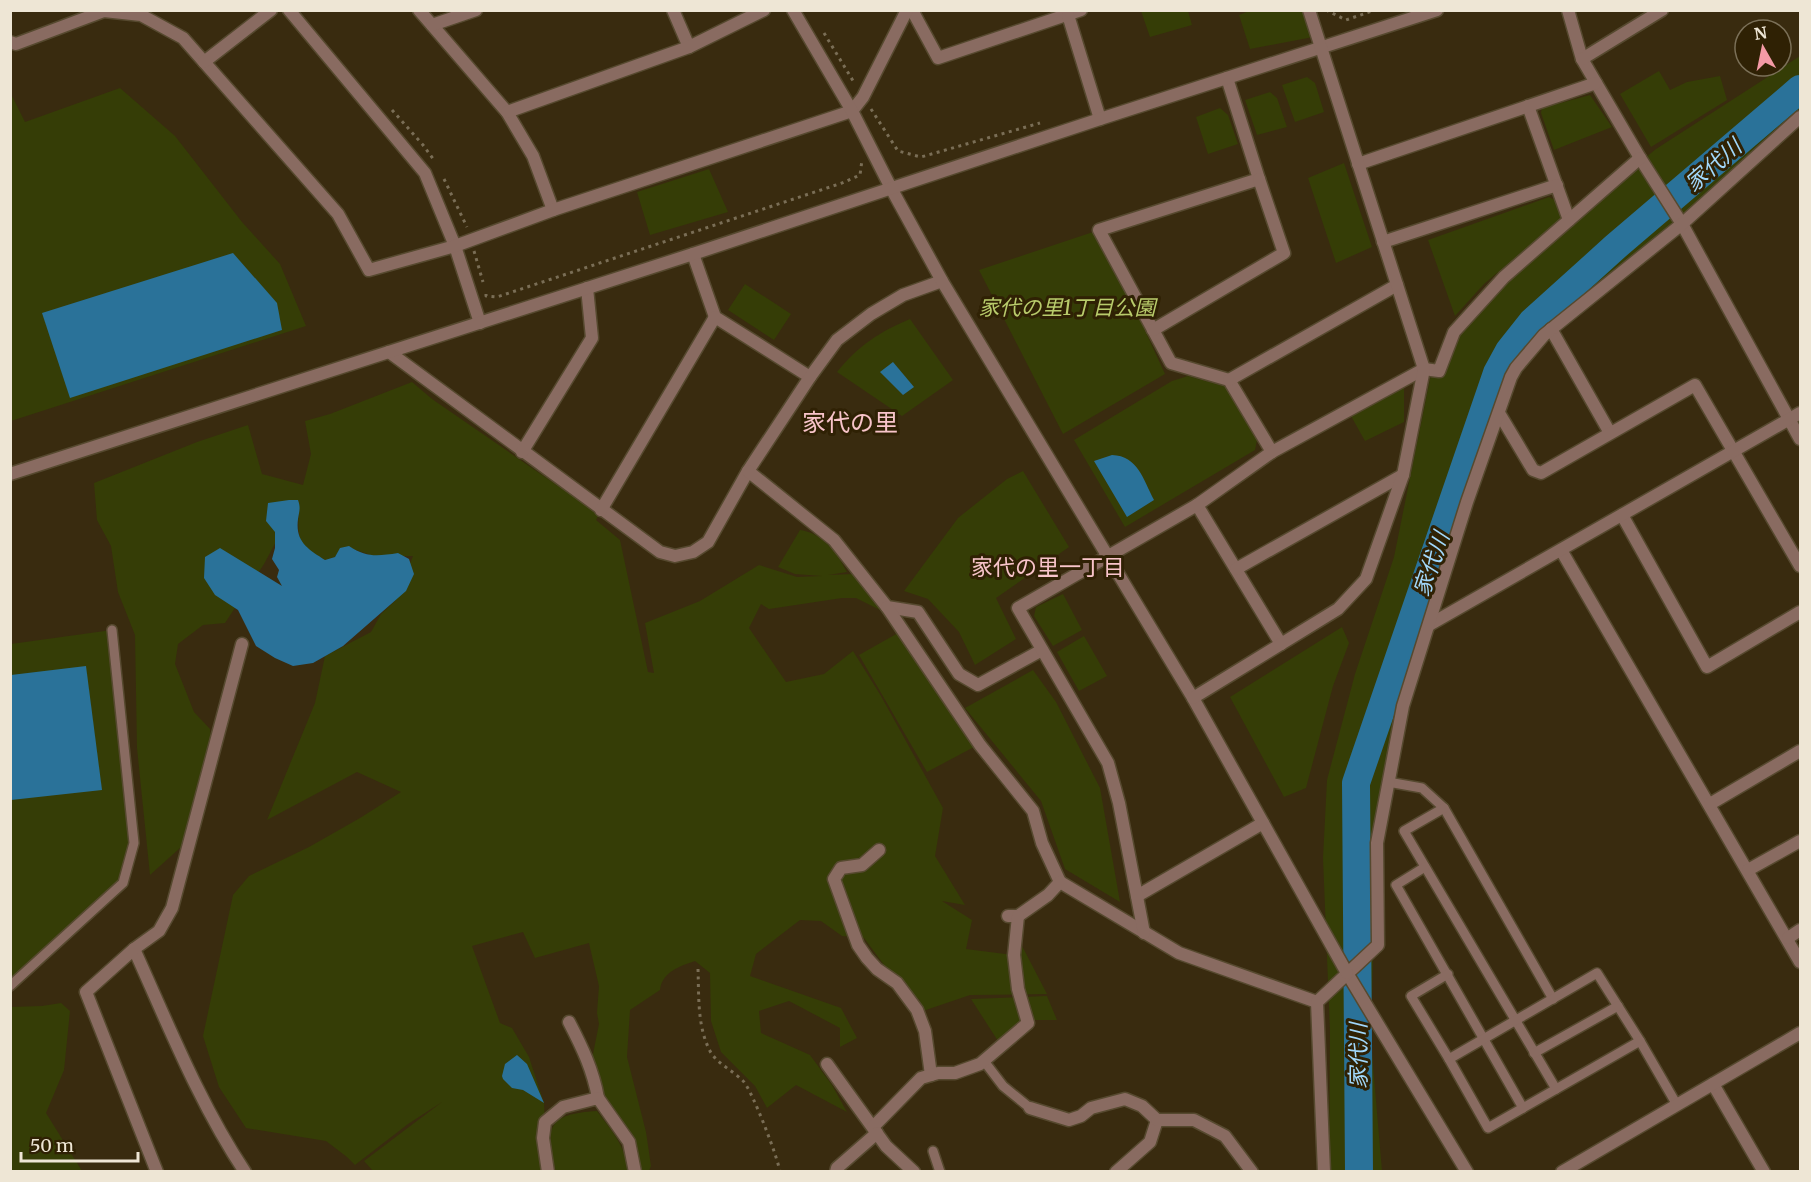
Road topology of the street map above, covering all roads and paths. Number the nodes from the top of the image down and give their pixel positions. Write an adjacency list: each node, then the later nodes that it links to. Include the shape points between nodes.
1 (271, 10): 25 (street)
2 (290, 10): 49 (street, via 425,173)
3 (419, 10): 19 (street)
4 (476, 10): 19 (street)
5 (673, 10): 22 (street)
6 (764, 10): 22 (street)
7 (793, 10): 31 (street)
8 (907, 10): 28 (street)
9 (912, 10): 17 (street, via 938,58)
10 (1081, 10): 17 (street)
11 (1309, 10): 23 (street)
12 (1326, 10): 13 (path, via 1346,20)
13 (1376, 10)
14 (1437, 10): 18 (street)
15 (1568, 10): 24 (street)
16 (1662, 10): 24 (street)
17 (1068, 15): 34 (street)
18 (1409, 15): 23 (street)
19 (432, 25): 32 (street)
20 (822, 30): 28 (path)
21 (10, 42): 25 (street, via 16,44 104,11 141,15 183,38)
22 (689, 47): 32 (street)
23 (1320, 47): 26 (street); 38 (street)
24 (1582, 59): 27 (street)
25 (204, 62): 49 (street, via 338,214 369,270)
26 (1227, 78): 34 (street); 41 (street)
27 (1596, 83): 29 (street); 37 (street)
28 (863, 97): 31 (street); 35 (path, via 898,151 921,157)
29 (1528, 106): 38 (street); 42 (street)
30 (392, 110): 39 (path)
31 (852, 111): 43 (street); 44 (street)
32 (507, 112): 44 (street, via 533,156)
33 (1800, 117): 46 (street)
34 (1100, 119): 43 (street)
35 (1041, 123)
36 (863, 156): 47 (path, via 860,175 842,183 497,297 486,296)
37 (1640, 158): 45 (street); 46 (street)
38 (1358, 164): 48 (street)
39 (437, 165)
40 (442, 175): 47 (path)
41 (1258, 179): 57 (street, via 1284,253); 57 (street, via 1099,230)
42 (1557, 185): 45 (street); 48 (street)
43 (891, 188): 50 (street); 51 (street)
44 (553, 210): 47 (street)
45 (1569, 220): 59 (street, via 1504,277 1454,332 1439,371)
46 (1683, 224): 56 (street); 63 (street)
47 (471, 240): 49 (street)
48 (1383, 242): 52 (street)
49 (455, 246): 55 (street)
50 (693, 254): 53 (street); 54 (street)
51 (942, 281): 60 (street, via 903,295 871,314 837,340); 76 (street)
52 (1397, 285): 59 (street); 61 (street)
53 (587, 288): 55 (street); 67 (street, via 592,338)
54 (715, 317): 60 (street); 73 (street)
55 (480, 322): 58 (street)
56 (1551, 329): 62 (street, via 1516,368); 64 (street)
57 (1153, 330): 61 (street, via 1171,363)
58 (389, 352): 67 (street); 70 (street)
59 (1424, 369): 68 (street); 71 (street)
60 (810, 376): 69 (street)
61 (1229, 380): 68 (street)
62 (1499, 413): 64 (street, via 1533,470 1540,473); 81 (street)
63 (1795, 416): 65 (street); 66 (street)
64 (1610, 433): 66 (street, via 1695,385)
65 (1800, 439)
66 (1733, 451): 74 (street); 77 (street)
67 (522, 452): 73 (street)
68 (1272, 452): 72 (street)
69 (748, 471): 73 (street, via 708,542 693,552 675,556 660,552); 79 (street, via 834,540)
70 (10, 474)
71 (1403, 475): 78 (street); 84 (street, via 1366,579 1338,609)
72 (1197, 505): 76 (street); 78 (street)
73 (601, 510)
74 (1622, 515): 75 (street); 80 (street, via 1707,667)
75 (1561, 550): 81 (street); 89 (street)
76 (1107, 556): 85 (street, via 1018,608); 86 (street)
77 (1800, 566)
78 (1236, 569): 84 (street)
79 (887, 607): 85 (street, via 918,612 958,674 978,686); 96 (street, via 980,745 1033,811)
80 (1800, 612)
81 (1429, 624): 88 (street, via 1403,706)
82 (112, 630): 106 (lane, via 134,843 123,883)
83 (242, 644): 101 (street, via 172,908 159,931)
84 (1281, 644): 86 (street)
85 (1042, 650): 97 (street, via 1108,763)
86 (1193, 698): 91 (street)
87 (1800, 751): 89 (street)
88 (1388, 782): 90 (lane, via 1422,788); 104 (street, via 1377,843 1378,945)
89 (1710, 804): 95 (street)
90 (1444, 808): 94 (lane, via 1404,831); 107 (lane)
91 (1263, 823): 97 (street); 104 (street)
92 (1800, 841): 95 (street)
93 (879, 850): 119 (street, via 862,864 841,868 834,879 858,945 877,969 897,983 917,1010 925,1031)
94 (1425, 867): 105 (lane, via 1396,885); 110 (lane)
95 (1748, 870): 100 (street)
96 (1060, 882): 99 (street); 117 (street, via 1048,895 1013,916 1018,989 1028,1023)
97 (1137, 896): 99 (street)
98 (1800, 930): 100 (street)
99 (1144, 933): 108 (street, via 1179,953)
100 (1788, 938): 102 (street)
101 (134, 949): 129 (street, via 86,992); 130 (street, via 204,1100)
102 (1800, 962)
103 (698, 969): 133 (path, via 699,1012 705,1040 712,1054 745,1084)
104 (1347, 973): 108 (street); 140 (street)
105 (1448, 974): 113 (lane); 116 (lane, via 1411,996)
106 (10, 986)
107 (1552, 999): 109 (lane, via 1597,973); 110 (lane)
108 (1317, 1002): 139 (street)
109 (1618, 1006): 114 (lane); 115 (lane)
110 (1516, 1021): 113 (lane); 115 (lane)
111 (569, 1022): 122 (street, via 586,1054)
112 (1800, 1034): 120 (street)
113 (1485, 1039): 116 (lane); 125 (lane)
114 (1640, 1041): 121 (lane); 123 (lane)
115 (1534, 1053): 121 (lane)
116 (1449, 1059): 125 (lane, via 1488,1128)
117 (984, 1061): 119 (street, via 956,1073); 124 (lane, via 1003,1086)
118 (827, 1064): 127 (street)
119 (931, 1075): 127 (street, via 921,1078)
120 (1713, 1084): 123 (street); 142 (street)
121 (1556, 1089): 125 (lane)
122 (598, 1098): 131 (street, via 563,1107 545,1122); 132 (street, via 629,1142)
123 (1677, 1105): 141 (street)
124 (1030, 1108): 126 (street, via 1069,1120 1091,1108 1125,1099 1142,1106)
125 (1523, 1108)
126 (1157, 1120): 137 (street, via 1150,1142); 138 (street, via 1194,1120 1225,1136)
127 (875, 1130): 134 (street); 135 (street)
128 (933, 1151): 136 (lane)
129 (157, 1172)
130 (245, 1172)
131 (548, 1172)
132 (635, 1172)
133 (780, 1172)
134 (836, 1172)
135 (914, 1172)
136 (940, 1172)
137 (1116, 1172)
138 (1251, 1172)
139 (1324, 1172)
140 (1467, 1172)
141 (1562, 1172)
142 (1764, 1172)

